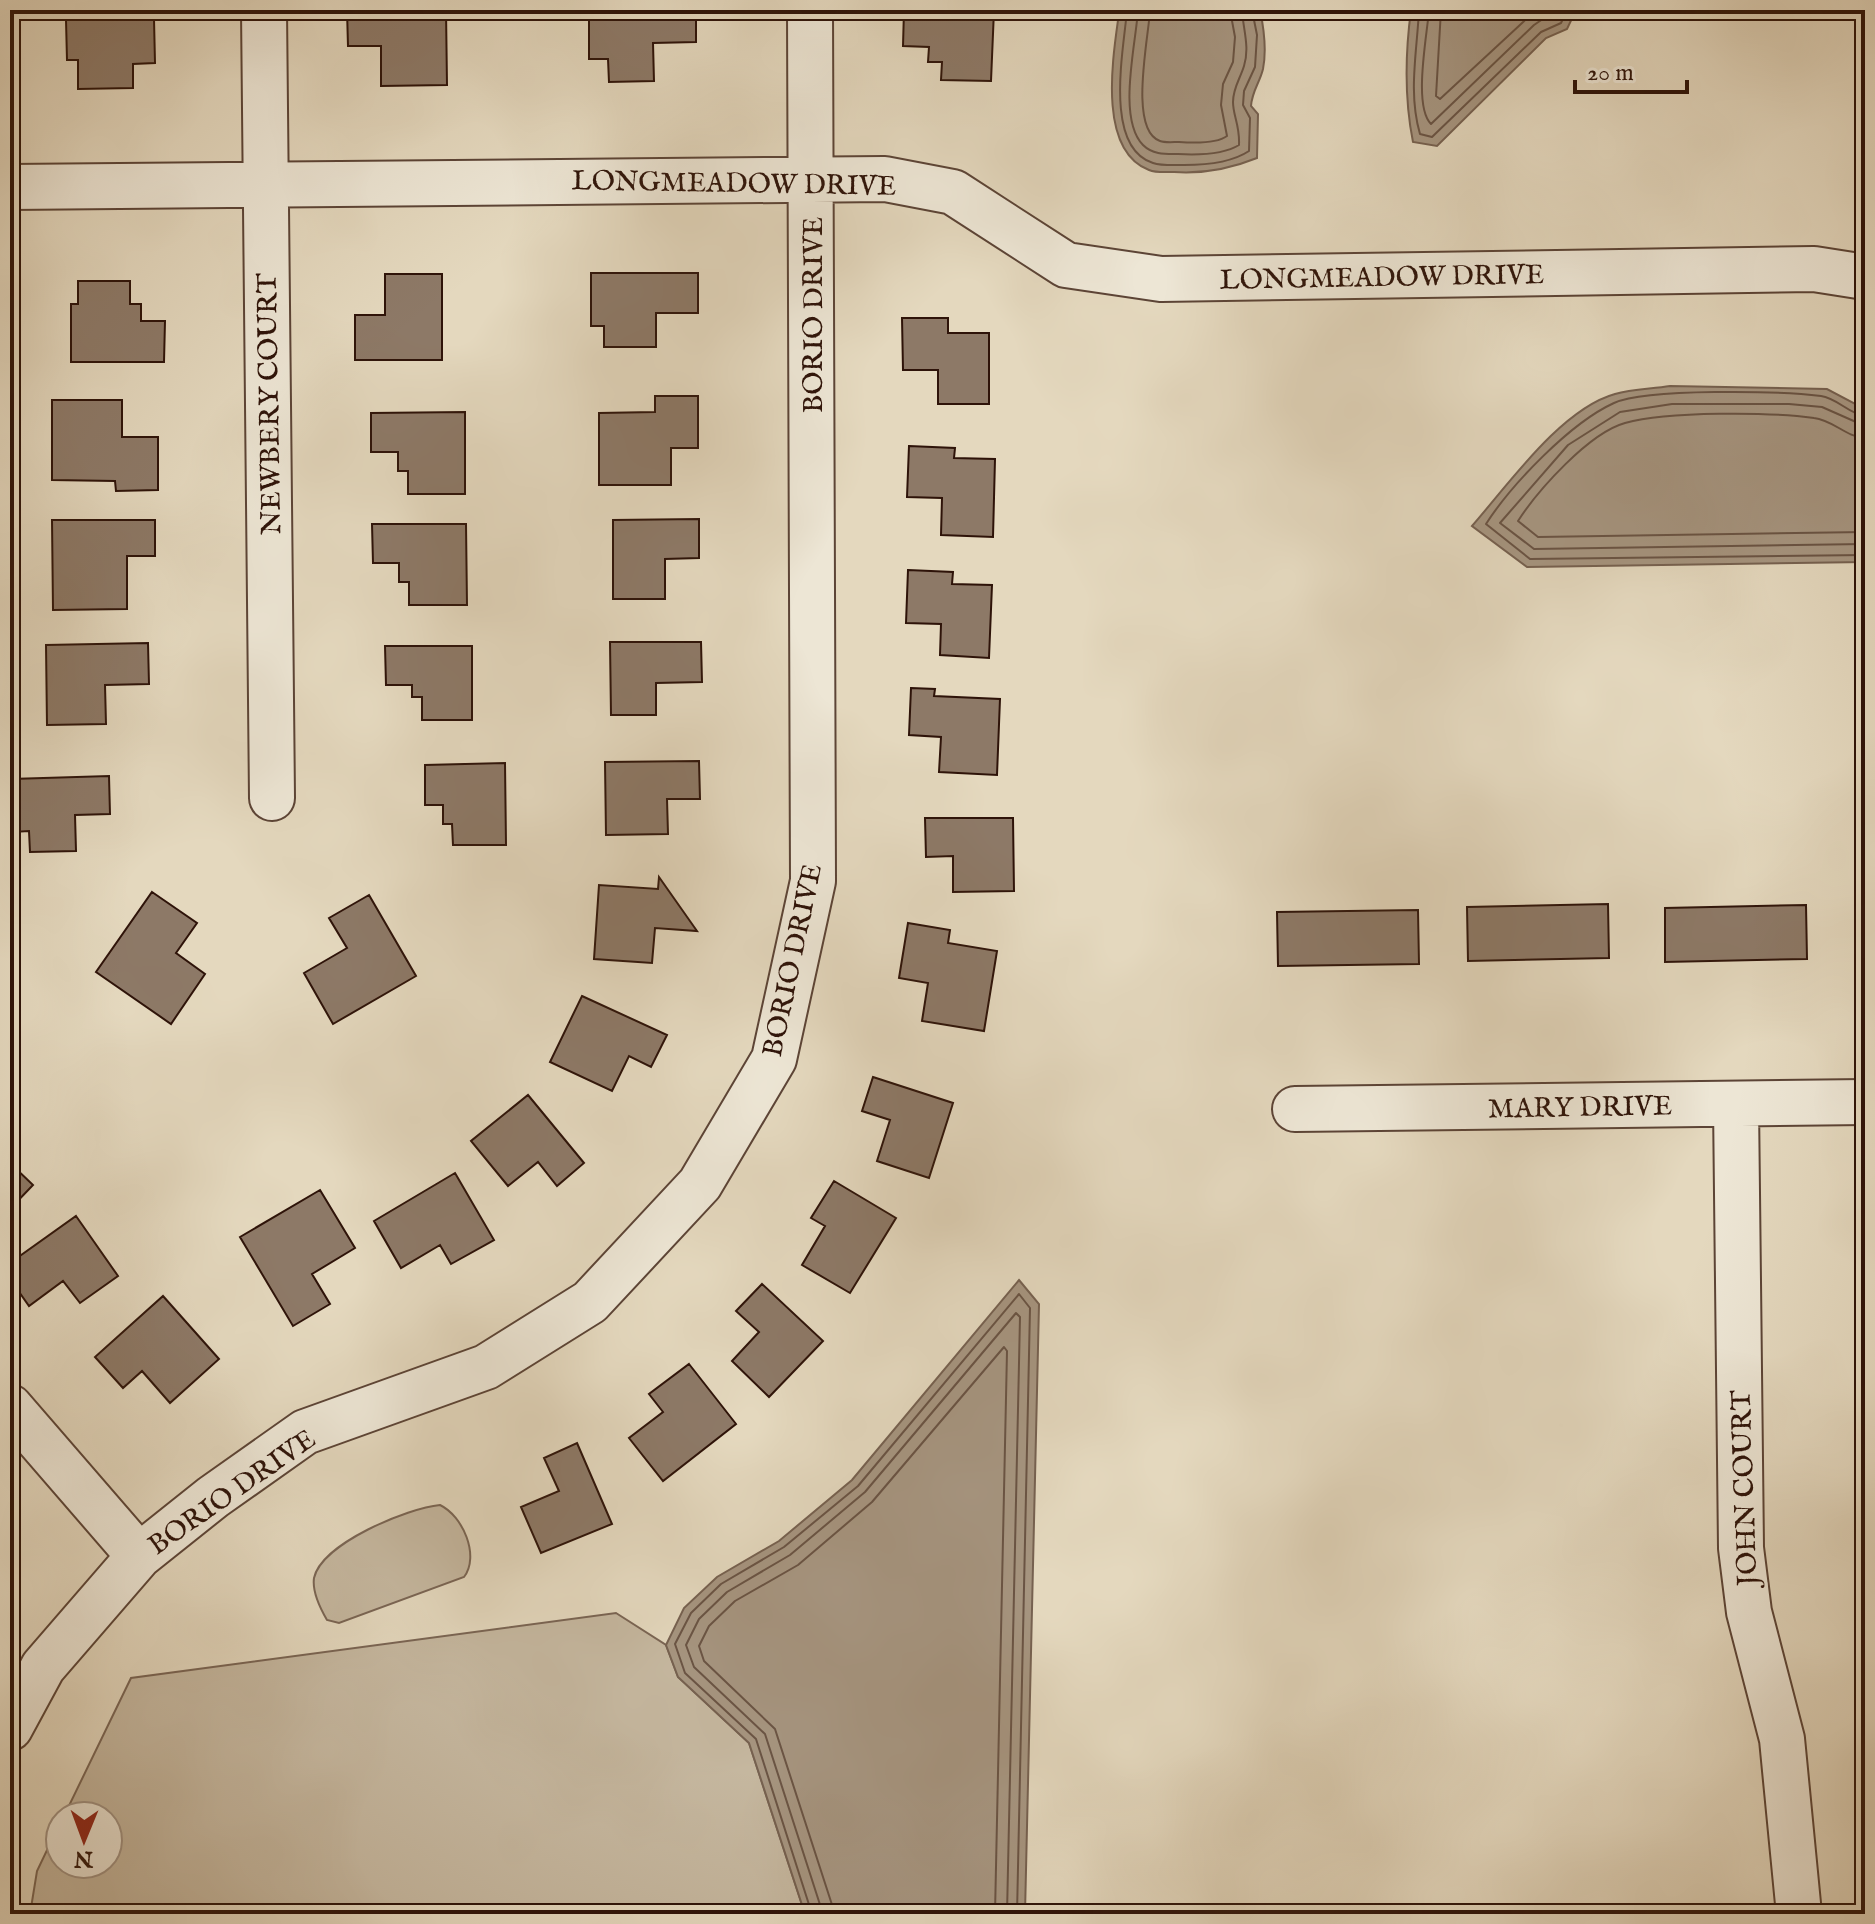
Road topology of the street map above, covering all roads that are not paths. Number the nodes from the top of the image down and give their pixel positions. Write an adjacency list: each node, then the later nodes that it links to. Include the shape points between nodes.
1 (264, 10): 4 (street, NEWBERY COURT)
2 (810, 10): 3 (street, BORIO DRIVE)
3 (812, 178): 4 (street, LONGMEADOW DRIVE); 6 (street, LONGMEADOW DRIVE, via 885,179 953,192 1066,265 1161,279 1814,269); 12 (street, BORIO DRIVE, via 813,881 774,1059 700,1184 590,1302 486,1367 305,1432)
4 (266, 183): 5 (street, LONGMEADOW DRIVE); 7 (street, NEWBERY COURT)
5 (10, 187)
6 (1865, 277)
7 (272, 798)
8 (1865, 1102): 9 (street, MARY DRIVE)
9 (1736, 1104): 10 (street, MARY DRIVE); 14 (street, JOHN COURT, via 1741,1548 1749,1612 1782,1739)
10 (1295, 1109)
11 (10, 1407): 12 (street)
12 (139, 1556): 13 (street, BORIO DRIVE, via 43,1667)
13 (10, 1728)
14 (1799, 1914)

